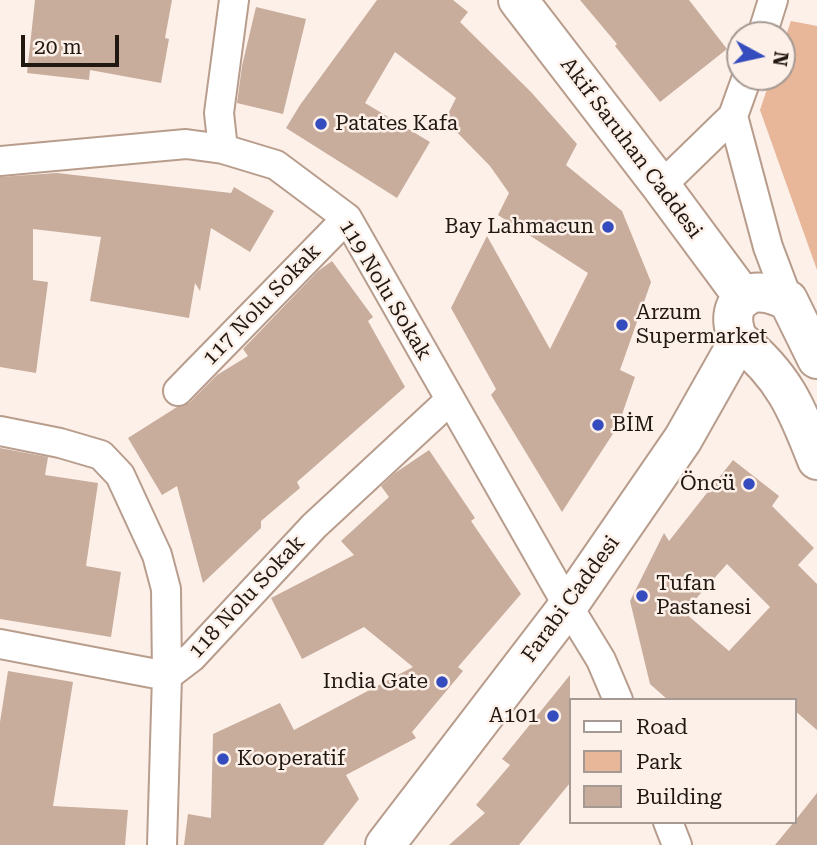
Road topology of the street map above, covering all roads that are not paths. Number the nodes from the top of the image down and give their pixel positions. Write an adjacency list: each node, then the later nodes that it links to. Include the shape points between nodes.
1 (234, 0): 7 (street, via 219,113)
2 (518, 0): 9 (street, Akif Saruhan Caddesi)
3 (773, 0): 4 (street)
4 (766, 21)
5 (742, 91): 6 (street)
6 (733, 116): 9 (street); 12 (street, via 768,247)
7 (223, 149): 8 (street, 119 Nolu Sokak, via 187,144); 10 (street, 119 Nolu Sokak, via 276,165)
8 (0, 161)
9 (661, 186): 11 (street, Akif Saruhan Caddesi)
10 (347, 218): 15 (street, 117 Nolu Sokak); 16 (street, 119 Nolu Sokak)
11 (744, 298): 12 (street, via 764,293); 13 (street, via 732,318)
12 (788, 300): 14 (street)
13 (739, 340): 18 (street, via 778,377); 19 (street, Farabi Caddesi, via 683,439)
14 (817, 359)
15 (178, 391)
16 (450, 400): 19 (street, 119 Nolu Sokak); 21 (street, 118 Nolu Sokak, via 314,526 192,657)
17 (0, 431): 21 (street, via 101,455 120,475 166,589)
18 (817, 460)
19 (568, 606): 22 (street, 119 Nolu Sokak, via 601,660); 25 (street, Farabi Caddesi)
20 (0, 645): 21 (street)
21 (167, 676): 24 (street)
22 (617, 698)
23 (669, 824): 26 (street)
24 (162, 845)
25 (385, 845)
26 (677, 845)

